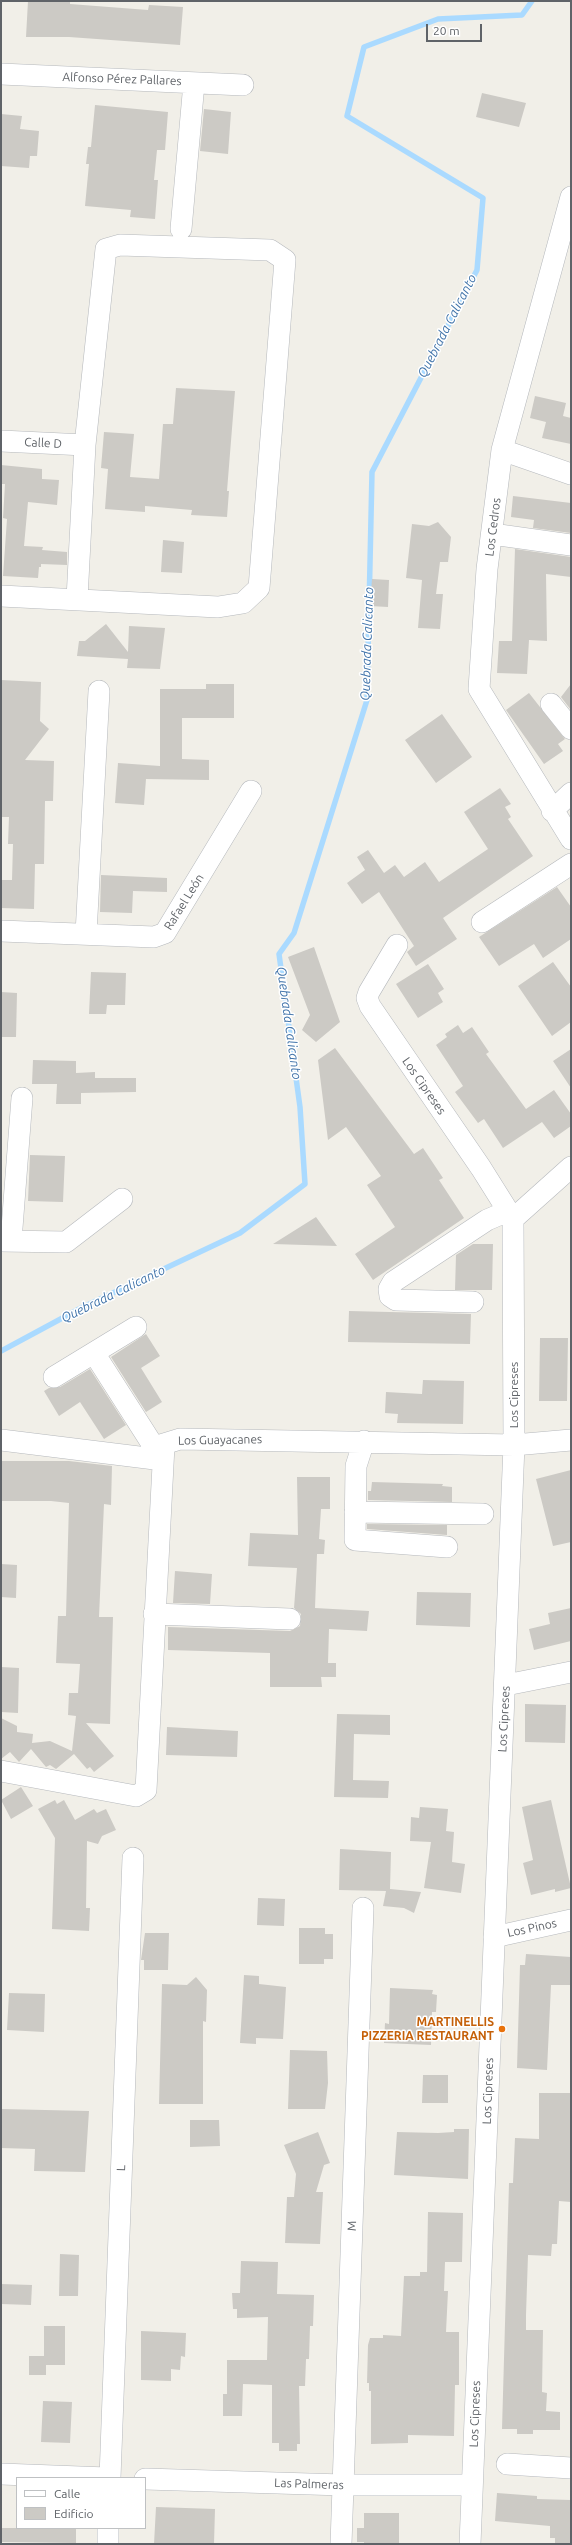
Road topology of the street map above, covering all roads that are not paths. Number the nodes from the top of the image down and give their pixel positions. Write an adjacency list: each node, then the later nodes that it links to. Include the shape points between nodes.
1 (1, 74): 2 (street, Alfonso Pérez Pallares)
2 (194, 82): 3 (street, Alfonso Pérez Pallares); 5 (street)
3 (243, 85)
4 (571, 197): 8 (street, Los Cedros)
5 (181, 229)
6 (1, 441): 7 (street, Calle D)
7 (85, 445): 13 (street); 13 (street, via 106,249 120,245 270,250 285,260 259,588 243,602 218,607)
8 (502, 450): 9 (street); 10 (street, Los Cedros)
9 (571, 474)
10 (492, 534): 11 (street); 19 (street, Los Cedros, via 480,691)
11 (571, 545)
12 (1, 596): 13 (street)
13 (77, 599)
14 (99, 691): 24 (street)
15 (551, 704): 16 (street)
16 (571, 729)
17 (252, 791): 24 (street, Rafael León, via 165,933 154,937)
18 (571, 793): 19 (street)
19 (552, 811): 20 (street, Los Cedros)
20 (571, 839)
21 (571, 864): 22 (street)
22 (482, 922)
23 (1, 931): 24 (street, Rafael León)
24 (86, 934)
25 (396, 945): 29 (street, Los Cipreses, via 369,992 367,998 370,1006)
26 (22, 1098): 30 (street)
27 (571, 1167): 29 (street)
28 (122, 1199): 30 (street, via 66,1242)
29 (510, 1215): 31 (street, via 486,1220 393,1282 389,1289 390,1296 396,1300); 38 (street, Los Cipreses)
30 (6, 1241)
31 (473, 1302)
32 (136, 1327): 33 (street)
33 (94, 1353): 34 (street); 39 (street)
34 (54, 1377)
35 (1, 1440): 39 (street)
36 (571, 1440): 38 (street, Los Guayacanes)
37 (364, 1441): 38 (street, Los Guayacanes); 39 (street, Los Guayacanes, via 180,1439); 40 (street, via 356,1466)
38 (514, 1445): 46 (street, Los Cipreses)
39 (158, 1453): 43 (street)
40 (355, 1512): 41 (street); 42 (street, via 354,1536 359,1542)
41 (483, 1514)
42 (447, 1547)
43 (154, 1614): 44 (street); 47 (street, via 145,1792 136,1796)
44 (290, 1619)
45 (571, 1672): 46 (street)
46 (506, 1685): 51 (street, Los Cipreses)
47 (1, 1771)
48 (133, 1858): 56 (street, L)
49 (363, 1908): 58 (street, M)
50 (571, 1920): 51 (street, Los Pinos)
51 (494, 1936): 59 (street, Los Cipreses)
52 (507, 2464): 53 (street)
53 (571, 2468)
54 (1, 2474): 55 (street)
55 (80, 2477)
56 (110, 2477)
57 (146, 2479): 58 (street, Las Palmeras)
58 (343, 2485): 59 (street, Las Palmeras); 62 (street, M)
59 (472, 2485): 63 (street, Los Cipreses)
60 (108, 2529): 61 (street)
61 (108, 2544)
62 (341, 2544)
63 (470, 2544)

